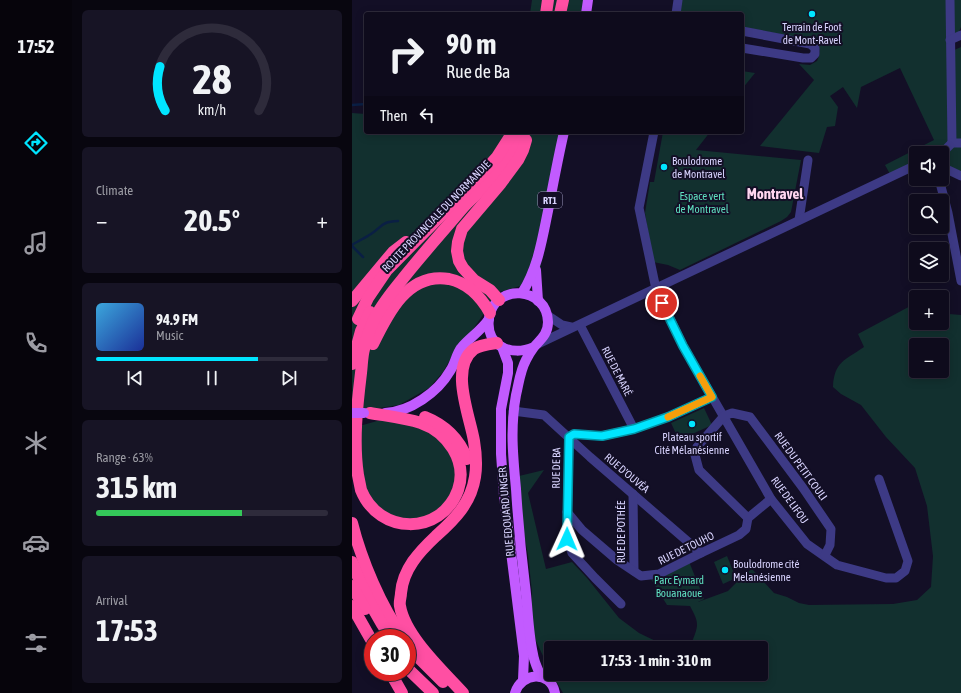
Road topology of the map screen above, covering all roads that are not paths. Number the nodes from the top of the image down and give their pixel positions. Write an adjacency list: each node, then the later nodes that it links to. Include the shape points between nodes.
1 (548, 0): 6 (highway)
2 (563, 0): 7 (highway)
3 (588, 0): 8 (main road)
4 (678, 0): 9 (street)
5 (950, 0): 12 (street)
6 (546, 12)
7 (560, 12)
8 (586, 12)
9 (676, 12)
10 (744, 31): 13 (street, via 810,44 815,48 815,54 811,58 803,58)
11 (961, 35): 12 (street)
12 (950, 40): 19 (street)
13 (744, 48)
14 (512, 134): 25 (highway, ROUTE PROVINCIALE DU NORMANDIE, via 479,177)
15 (523, 134): 41 (highway, ROUTE PROVINCIALE DU NORMANDIE, via 498,171 430,245 384,302)
16 (528, 134): 32 (highway, via 518,160 462,229 458,242 457,250 462,268)
17 (564, 134): 28 (main road, RT1)
18 (654, 134): 30 (street, RUE DE LIFOU, via 639,208)
19 (956, 143)
20 (808, 160): 26 (street)
21 (909, 168): 26 (street)
22 (949, 170): 23 (street)
23 (961, 176)
24 (941, 186): 27 (street)
25 (439, 217): 33 (highway, via 393,252); 38 (highway, ROUTE PROVINCIALE DU NORMANDIE, via 388,270 368,298)
26 (799, 220): 30 (street)
27 (959, 256): 29 (street)
28 (535, 268): 31 (main road, RT1); 34 (main road, RT1)
29 (961, 281)
30 (656, 288): 37 (street); 42 (street, RUE DE LIFOU, via 683,346)
31 (522, 293): 32 (main road, via 511,294); 34 (main road)
32 (499, 300): 36 (main road)
33 (352, 301)
34 (538, 301): 35 (main road)
35 (547, 315): 37 (street, via 562,325); 40 (main road, via 546,330)
36 (490, 316): 39 (main road, via 491,332); 41 (highway, via 485,304 473,292 453,280 441,278 419,282 395,305); 46 (main road, via 483,328 460,349 451,370 438,387)
37 (575, 326): 40 (street); 48 (street, RUE DE MARÉ)
38 (352, 332)
39 (500, 345): 40 (main road, via 517,352 526,351); 56 (highway, via 476,348 464,364 462,387 476,461 473,489 456,518); 72 (main road, RUE EDOUARD UNGER, via 508,363 502,409 501,454 524,656)
40 (536, 345): 43 (main road, RUE EDOUARD UNGER, via 521,372)
41 (357, 365): 45 (highway, ROUTE PROVINCIALE DU NORMANDIE, via 356,461 361,489 368,504 380,516 408,524 432,520 444,512 459,487 460,463 453,448 432,429 421,424)
42 (712, 397): 47 (street, RUE DE LIFOU); 48 (street, RUE DE BA)
43 (513, 411): 49 (street, RUE D'OUVÉA, via 544,415); 71 (main road, RUE EDOUARD UNGER, via 512,456 520,538 533,655)
44 (352, 413): 45 (main road, bridge)
45 (367, 413): 46 (main road)
46 (395, 413): 56 (highway, via 425,417 438,423 459,442 467,458 468,480 464,491 451,515)
47 (724, 416): 52 (street, RUE DE LIFOU); 54 (street, via 696,447 697,465 699,470); 58 (street, RUE DU PETIT COULI, via 732,413 750,417 803,488 831,529 830,544)
48 (634, 429): 49 (street, RUE DE BA, via 602,436 574,434)
49 (569, 437): 51 (street, RUE D'OUVÉA); 53 (street, RUE DE BA)
50 (878, 479): 58 (street, RUE DE LIFOU, via 908,561 905,571 896,578 886,578 837,565)
51 (633, 494): 57 (street, RUE D'OUVÉA); 60 (street, RUE DE POTHÉE)
52 (771, 499): 54 (street, RUE DE TOUHO); 58 (street, RUE DE LIFOU, via 807,544)
53 (567, 512): 60 (street, RUE DE TOUHO, via 582,530); 62 (street, RUE DE BA, via 567,539 572,553)
54 (748, 518): 57 (street, RUE DE TOUHO, via 746,529 739,535)
55 (352, 523): 67 (highway, via 365,564)
56 (431, 541): 77 (highway, via 406,571 400,605 408,627 424,650)
57 (701, 553): 60 (street, RUE DE TOUHO, via 659,574 641,576)
58 (825, 555)
59 (352, 562): 66 (highway)
60 (634, 571)
61 (352, 586): 65 (highway)
62 (621, 604)
63 (352, 606): 64 (highway)
64 (365, 629)
65 (378, 629)
66 (386, 629)
67 (397, 629)
68 (416, 654): 76 (highway)
69 (416, 672): 74 (highway)
70 (416, 677): 74 (highway)
71 (541, 677): 72 (main road, via 532,676); 79 (main road, via 552,684)
72 (522, 680): 78 (main road)
73 (395, 681): 75 (highway)
74 (430, 691)
75 (402, 693)
76 (456, 693)
77 (463, 693)
78 (515, 693)
79 (556, 693)

